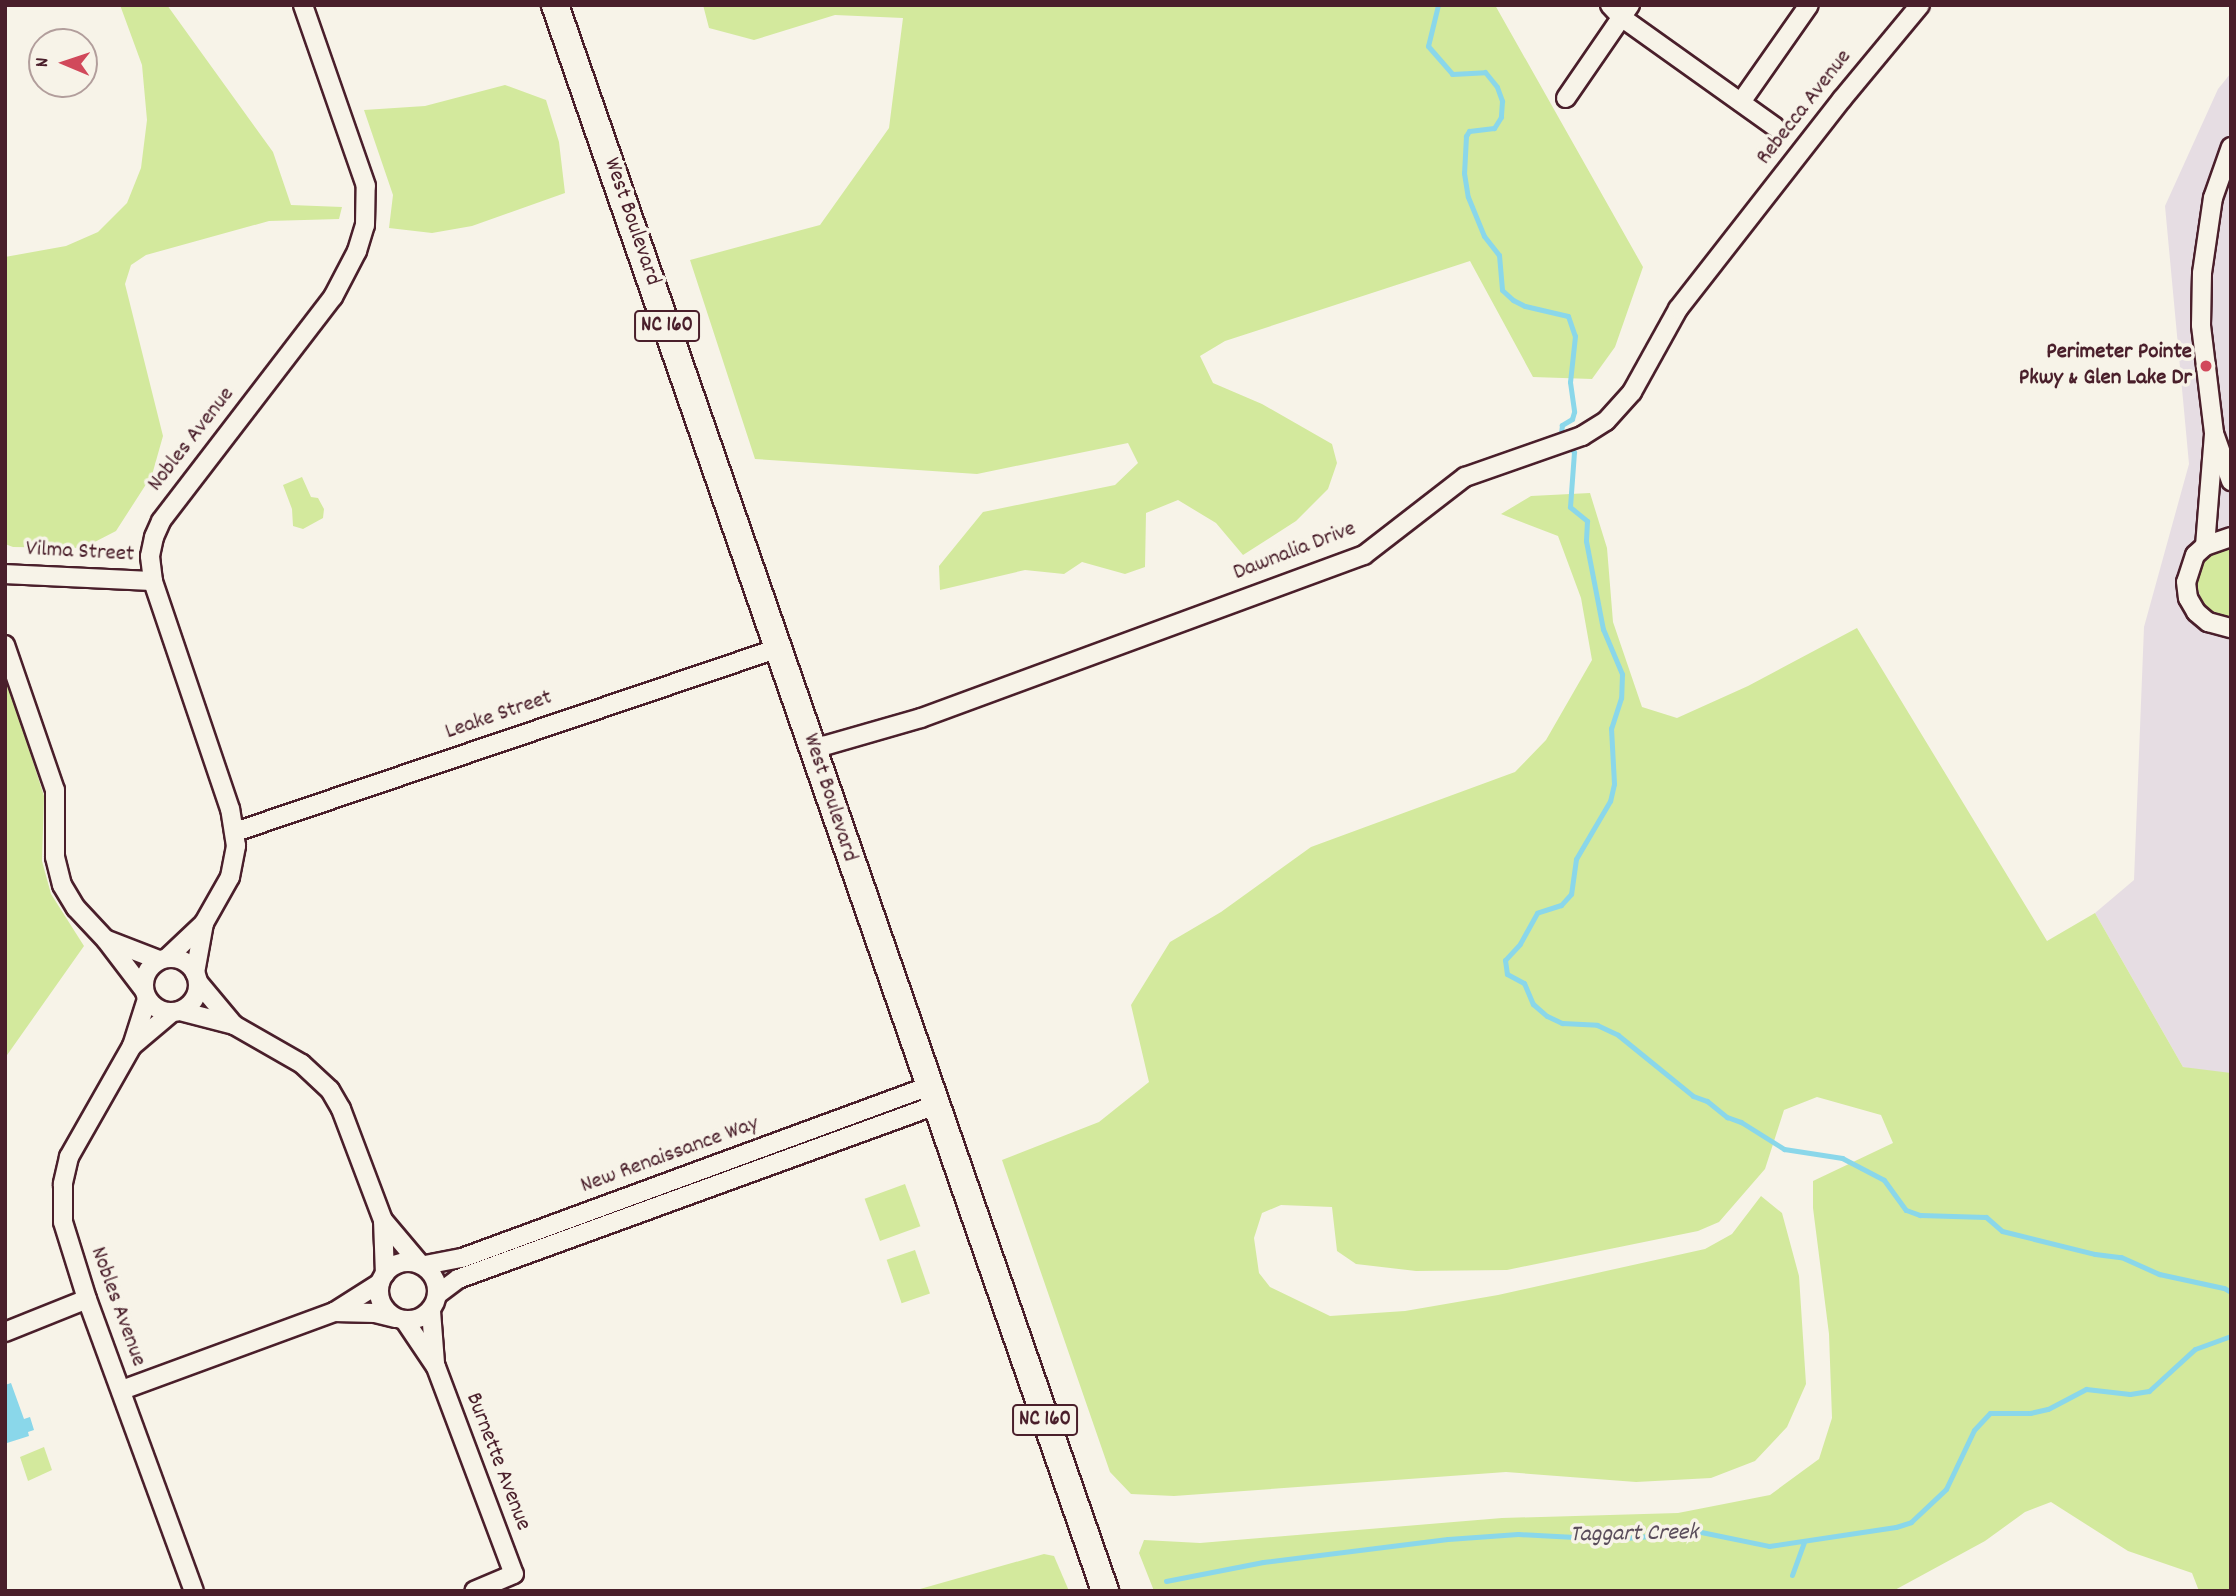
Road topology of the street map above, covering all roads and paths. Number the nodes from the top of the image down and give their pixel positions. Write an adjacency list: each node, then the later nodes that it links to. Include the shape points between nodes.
1 (303, 5): 16 (street, Nobles Avenue, via 366,186 365,225 333,298 160,521 150,556)
2 (555, 5): 19 (main road, West Boulevard / NC 160)
3 (1809, 5): 7 (street)
4 (1912, 8): 10 (street, Rebecca Avenue)
5 (1620, 9): 6 (street); 7 (street)
6 (1566, 98)
7 (1741, 102): 8 (street)
8 (1775, 127)
9 (2231, 147): 11 (street, via 2213,198 2202,272 2201,325)
10 (1731, 243): 20 (street, Dawnalia Drive, via 1678,309 1626,401 1582,436 1476,471 1364,555 920,718)
11 (2214, 433): 12 (street); 14 (street)
12 (2231, 481)
13 (2231, 537): 14 (street)
14 (2206, 545): 17 (street, via 2188,568 2188,598 2208,622)
15 (5, 574): 16 (street, Vilma Street)
16 (153, 581): 21 (street, Nobles Avenue)
17 (2231, 628)
18 (5, 645): 23 (street, via 55,790 55,856 62,885 76,908)
19 (779, 648): 20 (main road, West Boulevard / NC 160); 21 (street, Leake Street)
20 (813, 750): 30 (main road, West Boulevard / NC 160)
21 (235, 832): 22 (street, Nobles Avenue, via 230,877)
22 (204, 923): 24 (street, Nobles Avenue); 25 (street, Nobles Avenue)
23 (107, 940): 24 (street); 26 (street)
24 (163, 959): 25 (street, via 184,961); 26 (street, via 147,972)
25 (197, 977): 27 (street, via 195,998); 28 (street)
26 (145, 995): 27 (street, via 162,1011); 29 (street, Nobles Avenue)
27 (176, 1012): 28 (street); 29 (street, Nobles Avenue)
28 (234, 1025): 31 (street, via 302,1065 330,1090)
29 (132, 1046): 35 (street, Nobles Avenue, via 69,1157 63,1180 63,1222)
30 (933, 1095): 32 (street, New Renaissance Way, via 462,1258); 34 (street, New Renaissance Way, via 458,1279); 44 (main road, West Boulevard / NC 160)
31 (383, 1220): 32 (street); 33 (street)
32 (422, 1265): 33 (street, via 401,1262); 34 (street, via 434,1276)
33 (382, 1278): 37 (street); 38 (street, via 382,1303)
34 (438, 1294): 36 (street)
35 (87, 1299): 39 (street); 41 (street, Nobles Avenue)
36 (431, 1311): 38 (street, via 415,1320); 40 (street, Burnette Avenue)
37 (334, 1312): 38 (street); 41 (street)
38 (400, 1319): 40 (street, Burnette Avenue)
39 (5, 1332)
40 (436, 1367): 43 (street, Burnette Avenue, via 514,1574)
41 (122, 1390): 42 (street, Nobles Avenue)
42 (194, 1591)
43 (474, 1591)
44 (1105, 1591)

